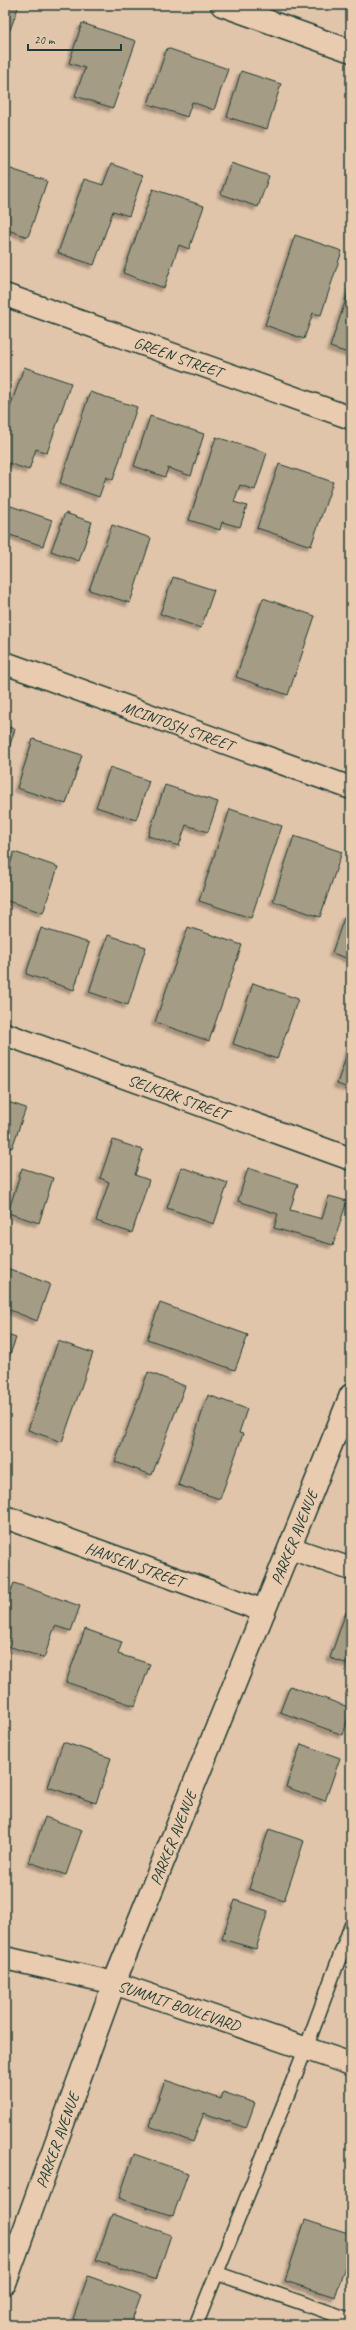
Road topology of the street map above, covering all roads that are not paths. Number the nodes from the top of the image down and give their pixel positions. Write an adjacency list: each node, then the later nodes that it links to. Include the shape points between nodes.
1 (222, 5): 2 (street)
2 (351, 51)
3 (5, 295): 4 (street, GREEN STREET)
4 (351, 418)
5 (5, 663): 6 (street, MCINTOSH STREET)
6 (351, 788)
7 (5, 1034): 8 (street, SELKIRK STREET)
8 (351, 1159)
9 (351, 1395): 11 (street, PARKER AVENUE)
10 (5, 1517): 13 (street, HANSEN STREET)
11 (290, 1548): 12 (street); 13 (street, PARKER AVENUE)
12 (351, 1569)
13 (264, 1611): 16 (street, PARKER AVENUE)
14 (351, 1926): 17 (lane)
15 (5, 1958): 16 (street, SUMMIT BOULEVARD)
16 (114, 1983): 17 (street, SUMMIT BOULEVARD); 20 (street, PARKER AVENUE)
17 (306, 2048): 18 (street, SUMMIT BOULEVARD); 19 (lane)
18 (351, 2064)
19 (216, 2273): 21 (lane); 22 (lane)
20 (5, 2283)
21 (351, 2320)
22 (196, 2325)

